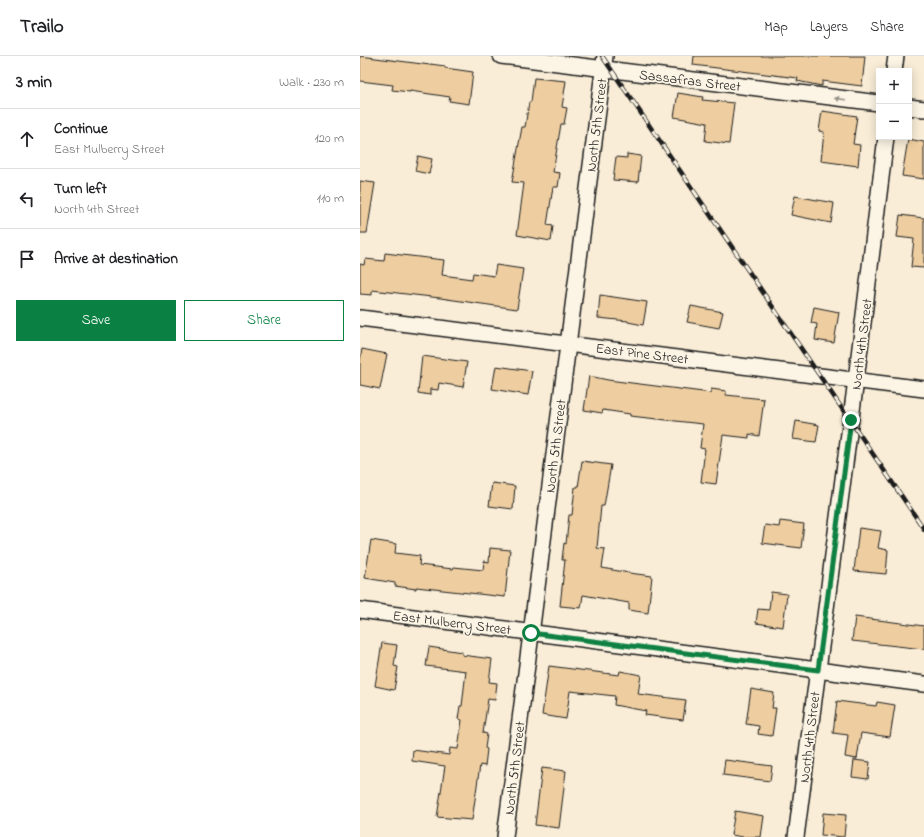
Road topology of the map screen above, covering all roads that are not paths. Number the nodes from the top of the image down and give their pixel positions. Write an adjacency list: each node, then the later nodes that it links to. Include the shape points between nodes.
1 (501, 56): 3 (street, Sassafras Street)
2 (896, 56): 4 (street)
3 (604, 62): 5 (street, Sassafras Street, one-way to 3); 10 (street, North 5th Street)
4 (894, 68)
5 (876, 103)
6 (912, 107): 7 (street)
7 (924, 109)
8 (886, 140): 11 (street, North 4th Street)
9 (360, 318): 10 (street, East Pine Street)
10 (568, 343): 11 (street, East Pine Street); 14 (street, North 5th Street)
11 (856, 380): 12 (street, East Pine Street); 15 (street, North 4th Street)
12 (924, 389)
13 (360, 610): 14 (street, East Mulberry Street)
14 (531, 633): 15 (street, East Mulberry Street); 17 (street, North 5th Street)
15 (818, 670): 16 (street, East Mulberry Street); 18 (street, North 4th Street)
16 (924, 684)
17 (505, 837)
18 (796, 837)

